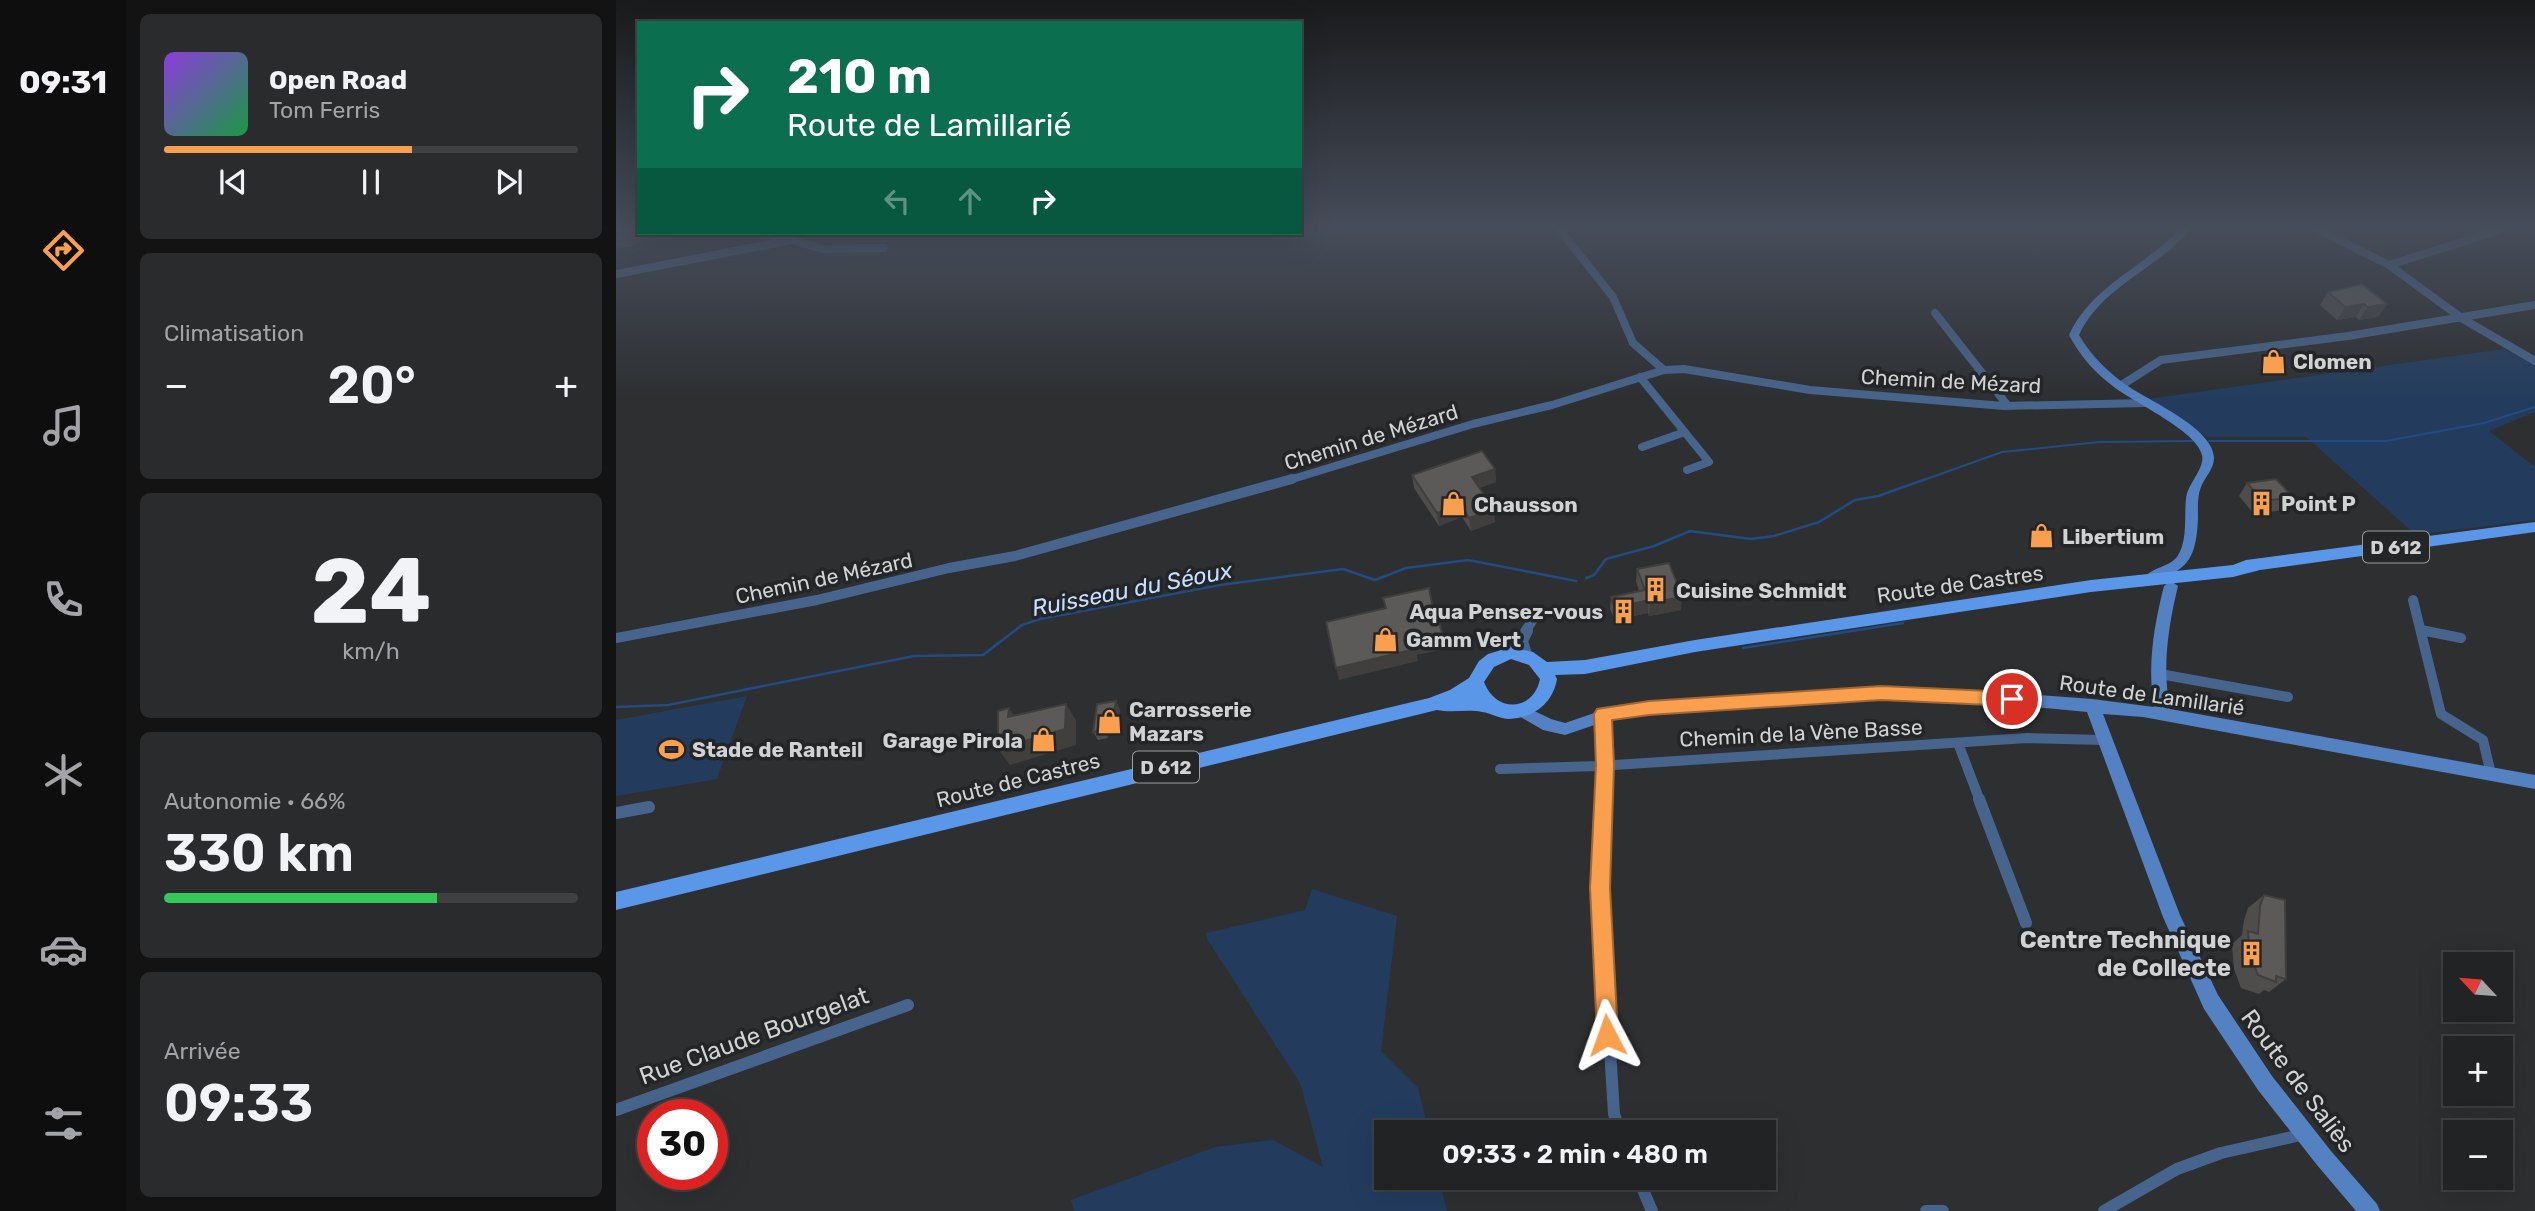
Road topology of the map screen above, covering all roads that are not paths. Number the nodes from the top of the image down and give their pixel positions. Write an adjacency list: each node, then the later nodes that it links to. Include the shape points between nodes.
1 (1605, 287): 8 (street, via 1633,343)
2 (2115, 287): 10 (street, via 2077,325 2074,335 2081,350)
3 (2419, 287): 6 (street)
4 (2535, 305): 6 (street)
5 (1935, 313): 12 (street)
6 (2463, 318): 7 (street); 10 (street, via 2161,360)
7 (2535, 360)
8 (1664, 370): 9 (street, Chemin de Mézard); 12 (street, Chemin de Mézard, via 1684,369 1810,390)
9 (1640, 377): 13 (street); 23 (street, Chemin de Mézard, via 1015,556)
10 (2120, 386): 11 (street)
11 (2145, 403): 12 (street, Chemin de Mézard); 17 (street, via 2201,439 2208,454 2207,467 2194,488)
12 (2008, 406)
13 (1685, 432): 14 (street); 15 (street, via 1709,462)
14 (1642, 447)
15 (1687, 470)
16 (2535, 527): 18 (main road, Route de Castres / D 612)
17 (2188, 551): 18 (street, via 2193,570); 19 (street, via 2176,568)
18 (2185, 575): 19 (main road, Route de Castres / D 612)
19 (2127, 584): 25 (main road, Route de Castres / D 612)
20 (2171, 586): 29 (street, via 2161,624)
21 (2413, 600): 22 (street)
22 (2421, 630): 24 (street); 44 (street, via 2441,714 2483,740)
23 (616, 638)
24 (2461, 638)
25 (1738, 640): 28 (main road, Route de Castres / D 612, via 1585,667); 31 (main road, Route de Castres / D 612, via 1586,672)
26 (1511, 653): 27 (main road); 27 (street, via 1532,621 1523,641); 30 (main road, via 1483,666)
27 (1528, 657): 28 (main road)
28 (1544, 669): 31 (main road)
29 (2160, 674): 32 (street); 38 (street)
30 (1476, 682): 33 (main road, Route de Castres / D 612); 34 (main road)
31 (1544, 693): 36 (main road); 39 (street, via 1545,714)
32 (2288, 697)
33 (1431, 705): 34 (main road, Route de Castres / D 612); 48 (main road, Route de Castres / D 612)
34 (1487, 705): 36 (main road)
35 (2092, 705): 37 (street, Route de Lamillarié, via 1881,693); 38 (street, Route de Lamillarié); 40 (street, Route de Saliès)
36 (1522, 711): 39 (street)
37 (1603, 714): 39 (street, Route de Lamillarié, via 1572,728); 42 (street)
38 (2163, 715): 44 (street, Route de Lamillarié)
39 (1553, 726)
40 (2105, 740): 41 (street, Chemin de la Vène Basse, via 2041,737); 53 (street, Route de Saliès, via 2172,917 2211,1002 2257,1072)
41 (1958, 743): 42 (street, Chemin de la Vène Basse); 49 (street)
42 (1605, 765): 43 (street, Chemin de la Vène Basse); 52 (street, via 1602,959)
43 (1500, 769)
44 (2491, 774): 45 (street, Route de Lamillarié)
45 (2535, 782)
46 (649, 807): 47 (street)
47 (616, 813)
48 (616, 901)
49 (2026, 923)
50 (908, 1005): 51 (street, Rue Claude Bourgelat)
51 (616, 1110)
52 (1616, 1120)
53 (2306, 1134): 58 (street, via 2221,1153 2177,1169); 59 (street, Route de Saliès)
54 (1643, 1190): 55 (street)
55 (1653, 1211)
56 (1926, 1211): 57 (street)
57 (1943, 1211)
58 (2104, 1211)
59 (2370, 1211)

